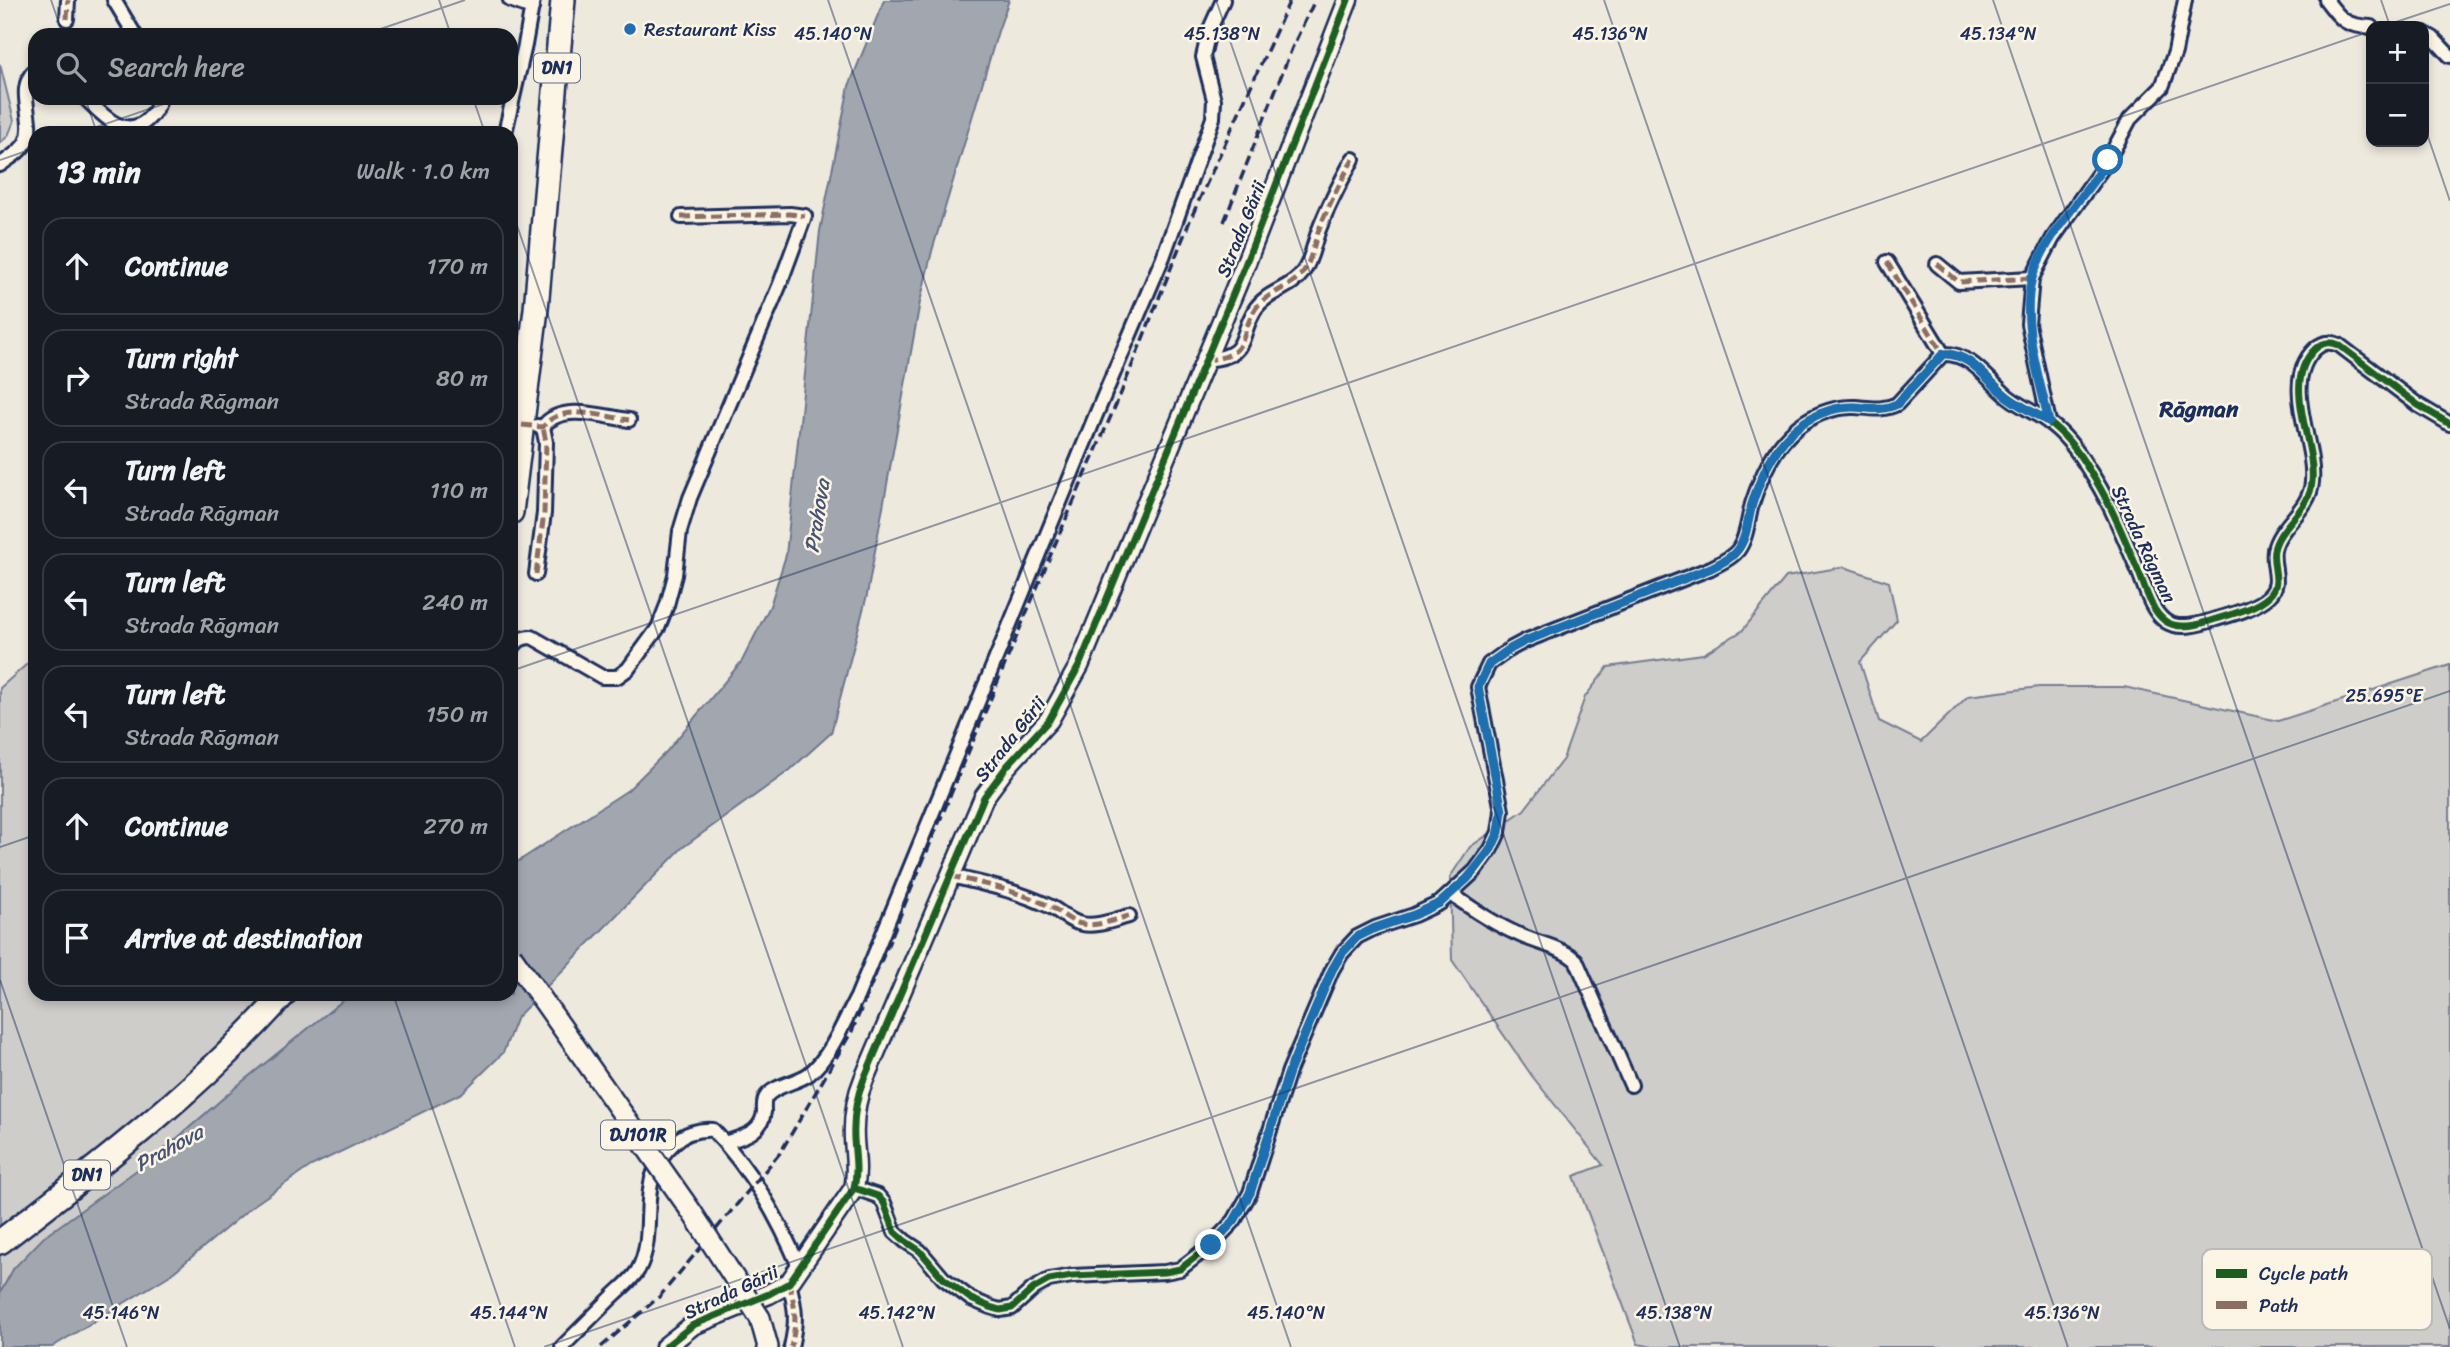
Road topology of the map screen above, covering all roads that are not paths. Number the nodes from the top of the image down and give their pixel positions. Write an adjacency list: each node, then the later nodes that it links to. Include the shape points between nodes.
1 (68, 0): 10 (street)
2 (114, 0): 12 (street)
3 (510, 0): 9 (street)
4 (562, 0): 34 (highway, DN1)
5 (1223, 0): 47 (street, via 1203,57 1214,100 1213,118 1163,257 858,997 823,1059 798,1081 768,1094 756,1131)
6 (1348, 0): 32 (street, Strada Gării)
7 (2185, 0): 30 (street, via 2175,52 2162,87 2130,119)
8 (2326, 0): 11 (street, via 2348,25)
9 (538, 3): 15 (street); 34 (highway, DN1, via 525,284)
10 (67, 19)
11 (2366, 27)
12 (131, 28)
13 (2429, 36): 14 (street)
14 (2450, 56)
15 (518, 82)
16 (28, 83): 24 (street)
17 (93, 105): 20 (street, via 112,123)
18 (158, 105): 21 (street)
19 (512, 105): 22 (street)
20 (123, 126)
21 (139, 126)
22 (507, 126)
23 (28, 139): 26 (street)
24 (28, 139)
25 (1353, 159): 32 (street, via 1303,272 1258,306 1243,343 1227,357)
26 (0, 165)
27 (681, 217): 39 (street, via 805,216 690,498 667,605 645,649 617,677 602,677 531,637)
28 (1887, 262): 31 (street)
29 (1937, 264): 30 (street, via 1959,282)
30 (2032, 278): 35 (street, via 2028,324)
31 (1943, 354): 35 (street, Strada Răgman, via 1967,360 2006,396); 41 (street, via 1897,404 1830,411 1790,434 1773,456 1752,503 1739,549 1731,557 1525,641 1489,664 1478,687 1502,811 1499,832 1491,849)
32 (1205, 360): 40 (street, Strada Gării, via 1079,666 1049,720 988,791)
33 (629, 420): 34 (street, via 570,413)
34 (525, 421): 37 (highway, DN1); 38 (street, via 546,442)
35 (2049, 422): 36 (street, Strada Răgman, via 2103,492 2153,605 2166,622 2186,626 2246,609 2275,588 2274,548 2300,512 2312,481 2300,380 2305,362 2320,344 2339,345)
36 (2450, 424)
37 (518, 466)
38 (536, 573)
39 (518, 641)
40 (951, 876): 42 (street, via 1012,891 1080,924); 48 (street, Strada Gării, via 858,1093)
41 (1451, 894): 46 (street, via 1485,918 1576,961); 48 (street, via 1414,915 1357,937 1342,953 1289,1072 1250,1193 1226,1229 1180,1269 1049,1280 1012,1308 1000,1310 971,1299 943,1278 920,1251 895,1232 884,1203)
42 (1129, 916)
43 (518, 964): 54 (main road, DJ101R, bridge, via 691,1211 760,1318)
44 (257, 1001): 49 (highway, DN1, via 164,1093)
45 (277, 1001): 50 (highway, DN1, via 171,1106)
46 (1632, 1085)
47 (725, 1143): 51 (street, via 761,1190 783,1229); 52 (street, via 713,1130 701,1129 666,1150 654,1168 637,1271)
48 (854, 1188): 51 (street, Strada Gării)
49 (0, 1226)
50 (0, 1242)
51 (794, 1276): 53 (street, Strada Gării, via 769,1294 693,1325); 55 (street, via 796,1325)
52 (562, 1347)
53 (665, 1347)
54 (768, 1347)
55 (791, 1347)

